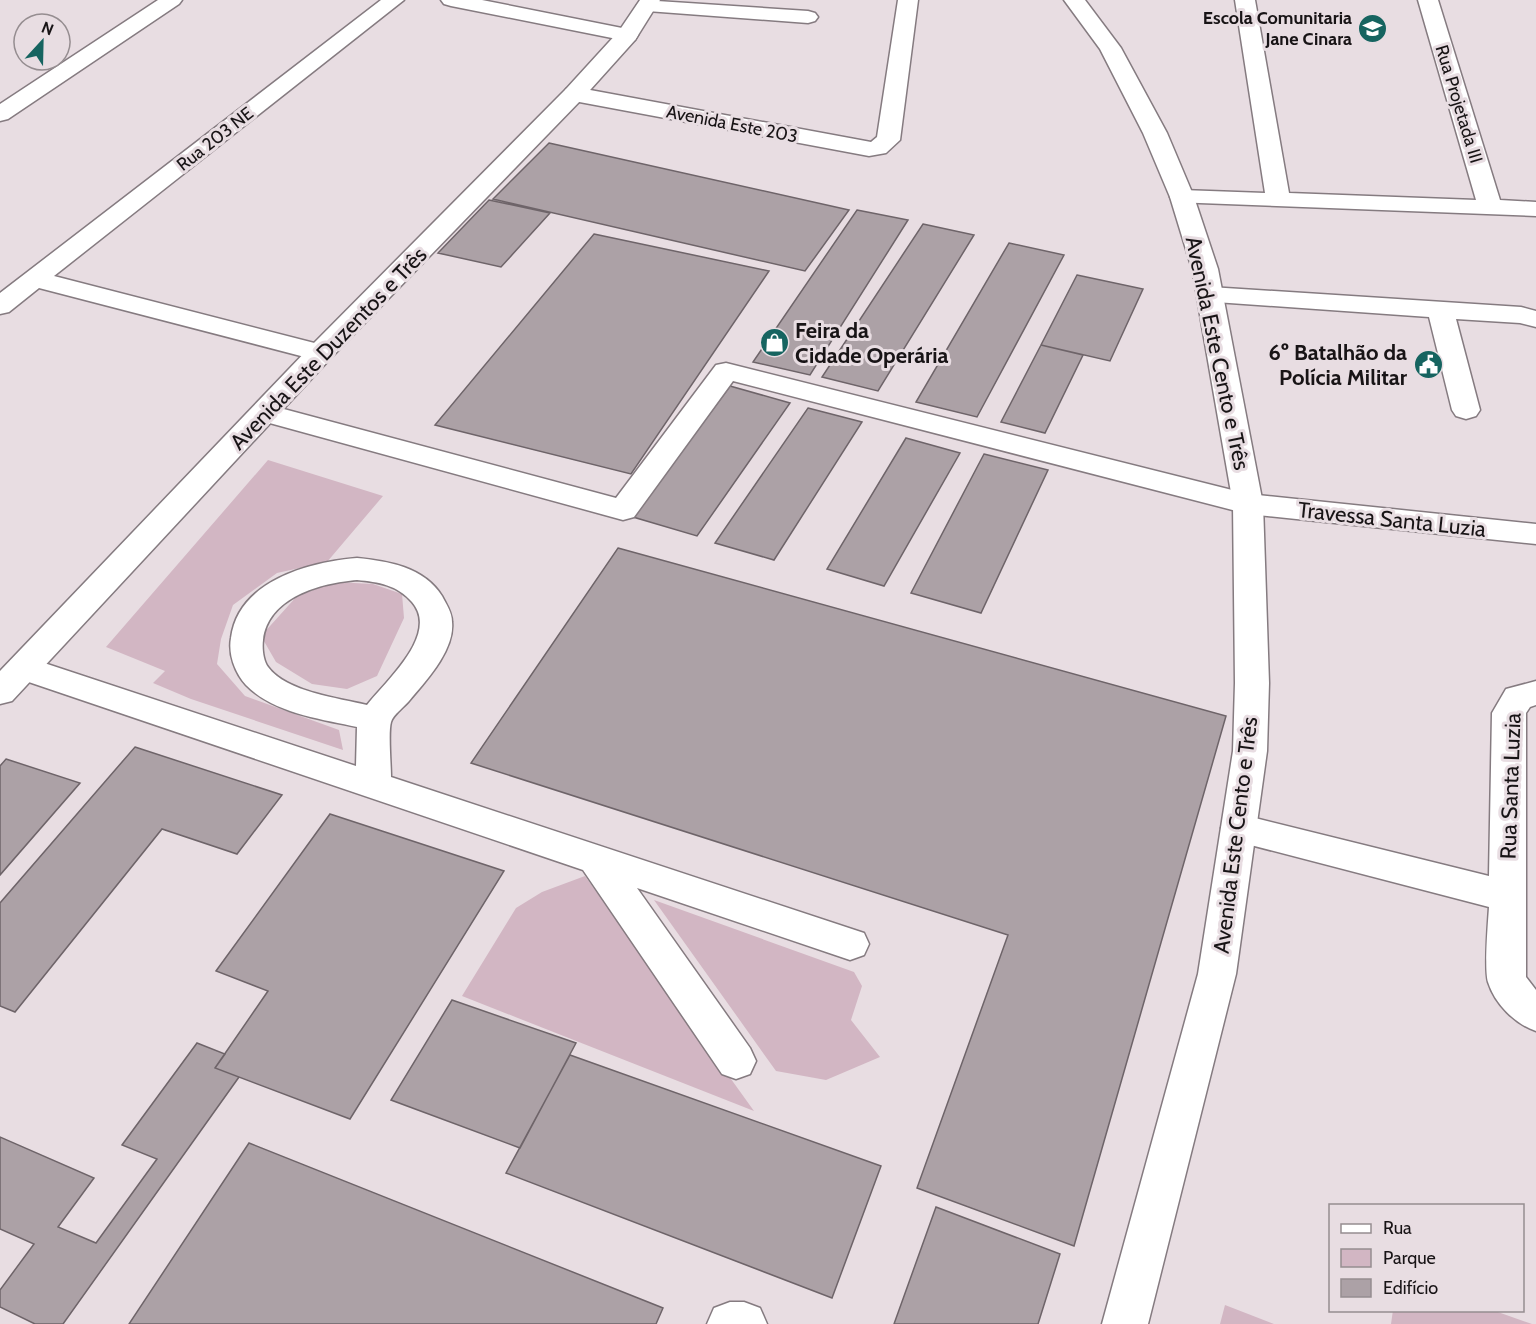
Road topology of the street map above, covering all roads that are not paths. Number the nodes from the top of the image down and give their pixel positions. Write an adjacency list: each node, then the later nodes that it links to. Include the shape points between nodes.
1 (172, 0): 12 (street)
2 (394, 0): 17 (street, Rua 203 NE)
3 (451, 0): 10 (street)
4 (908, 0): 11 (street, Avenida Este 203, via 888,140 884,145 869,149)
5 (1074, 0): 13 (street, Avenida Este Cento e Três, via 1110,48 1155,133)
6 (1245, 0): 14 (street)
7 (1428, 0): 15 (street, Rua Projetada III)
8 (648, 2): 9 (street); 10 (street, Avenida Este Duzentos e Três)
9 (808, 17)
10 (627, 35): 11 (street, Avenida Este Duzentos e Três)
11 (573, 94): 22 (street, Avenida Este Duzentos e Três)
12 (0, 114)
13 (1182, 197): 14 (street); 18 (street, Avenida Este Cento e Três)
14 (1278, 200): 15 (street)
15 (1490, 207): 16 (street)
16 (1536, 209)
17 (35, 279): 19 (street, Rua 203 NE); 22 (street)
18 (1210, 295): 20 (street); 25 (street, Avenida Este Cento e Três)
19 (0, 306)
20 (1440, 310): 21 (street); 23 (street)
21 (1536, 319)
22 (320, 353): 24 (street, Avenida Este Duzentos e Três)
23 (1466, 410)
24 (265, 412): 25 (street, Travessa Santa Luzia, via 623,510 726,371); 27 (street, Avenida Este Duzentos e Três)
25 (1248, 504): 26 (street, Travessa Santa Luzia); 32 (street, Avenida Este Cento e Três, via 1252,706)
26 (1536, 534)
27 (23, 668): 28 (street, Avenida Este Duzentos e Três); 31 (street)
28 (0, 692)
29 (1536, 693): 34 (street, Rua Santa Luzia, via 1517,696 1509,713)
30 (374, 718): 30 (street, via 275,690 256,676 247,657 246,637 255,616 272,598 325,573 357,569 387,572 412,583 430,600 437,621 432,644); 31 (street)
31 (373, 785): 33 (street)
32 (1239, 828): 34 (street); 40 (street, Avenida Este Cento e Três, via 1217,974)
33 (596, 860): 35 (street); 37 (street)
34 (1507, 896): 36 (street, via 1507,981)
35 (850, 944)
36 (1536, 1014)
37 (736, 1061)
38 (730, 1324): 39 (street)
39 (744, 1324)
40 (1125, 1324)

